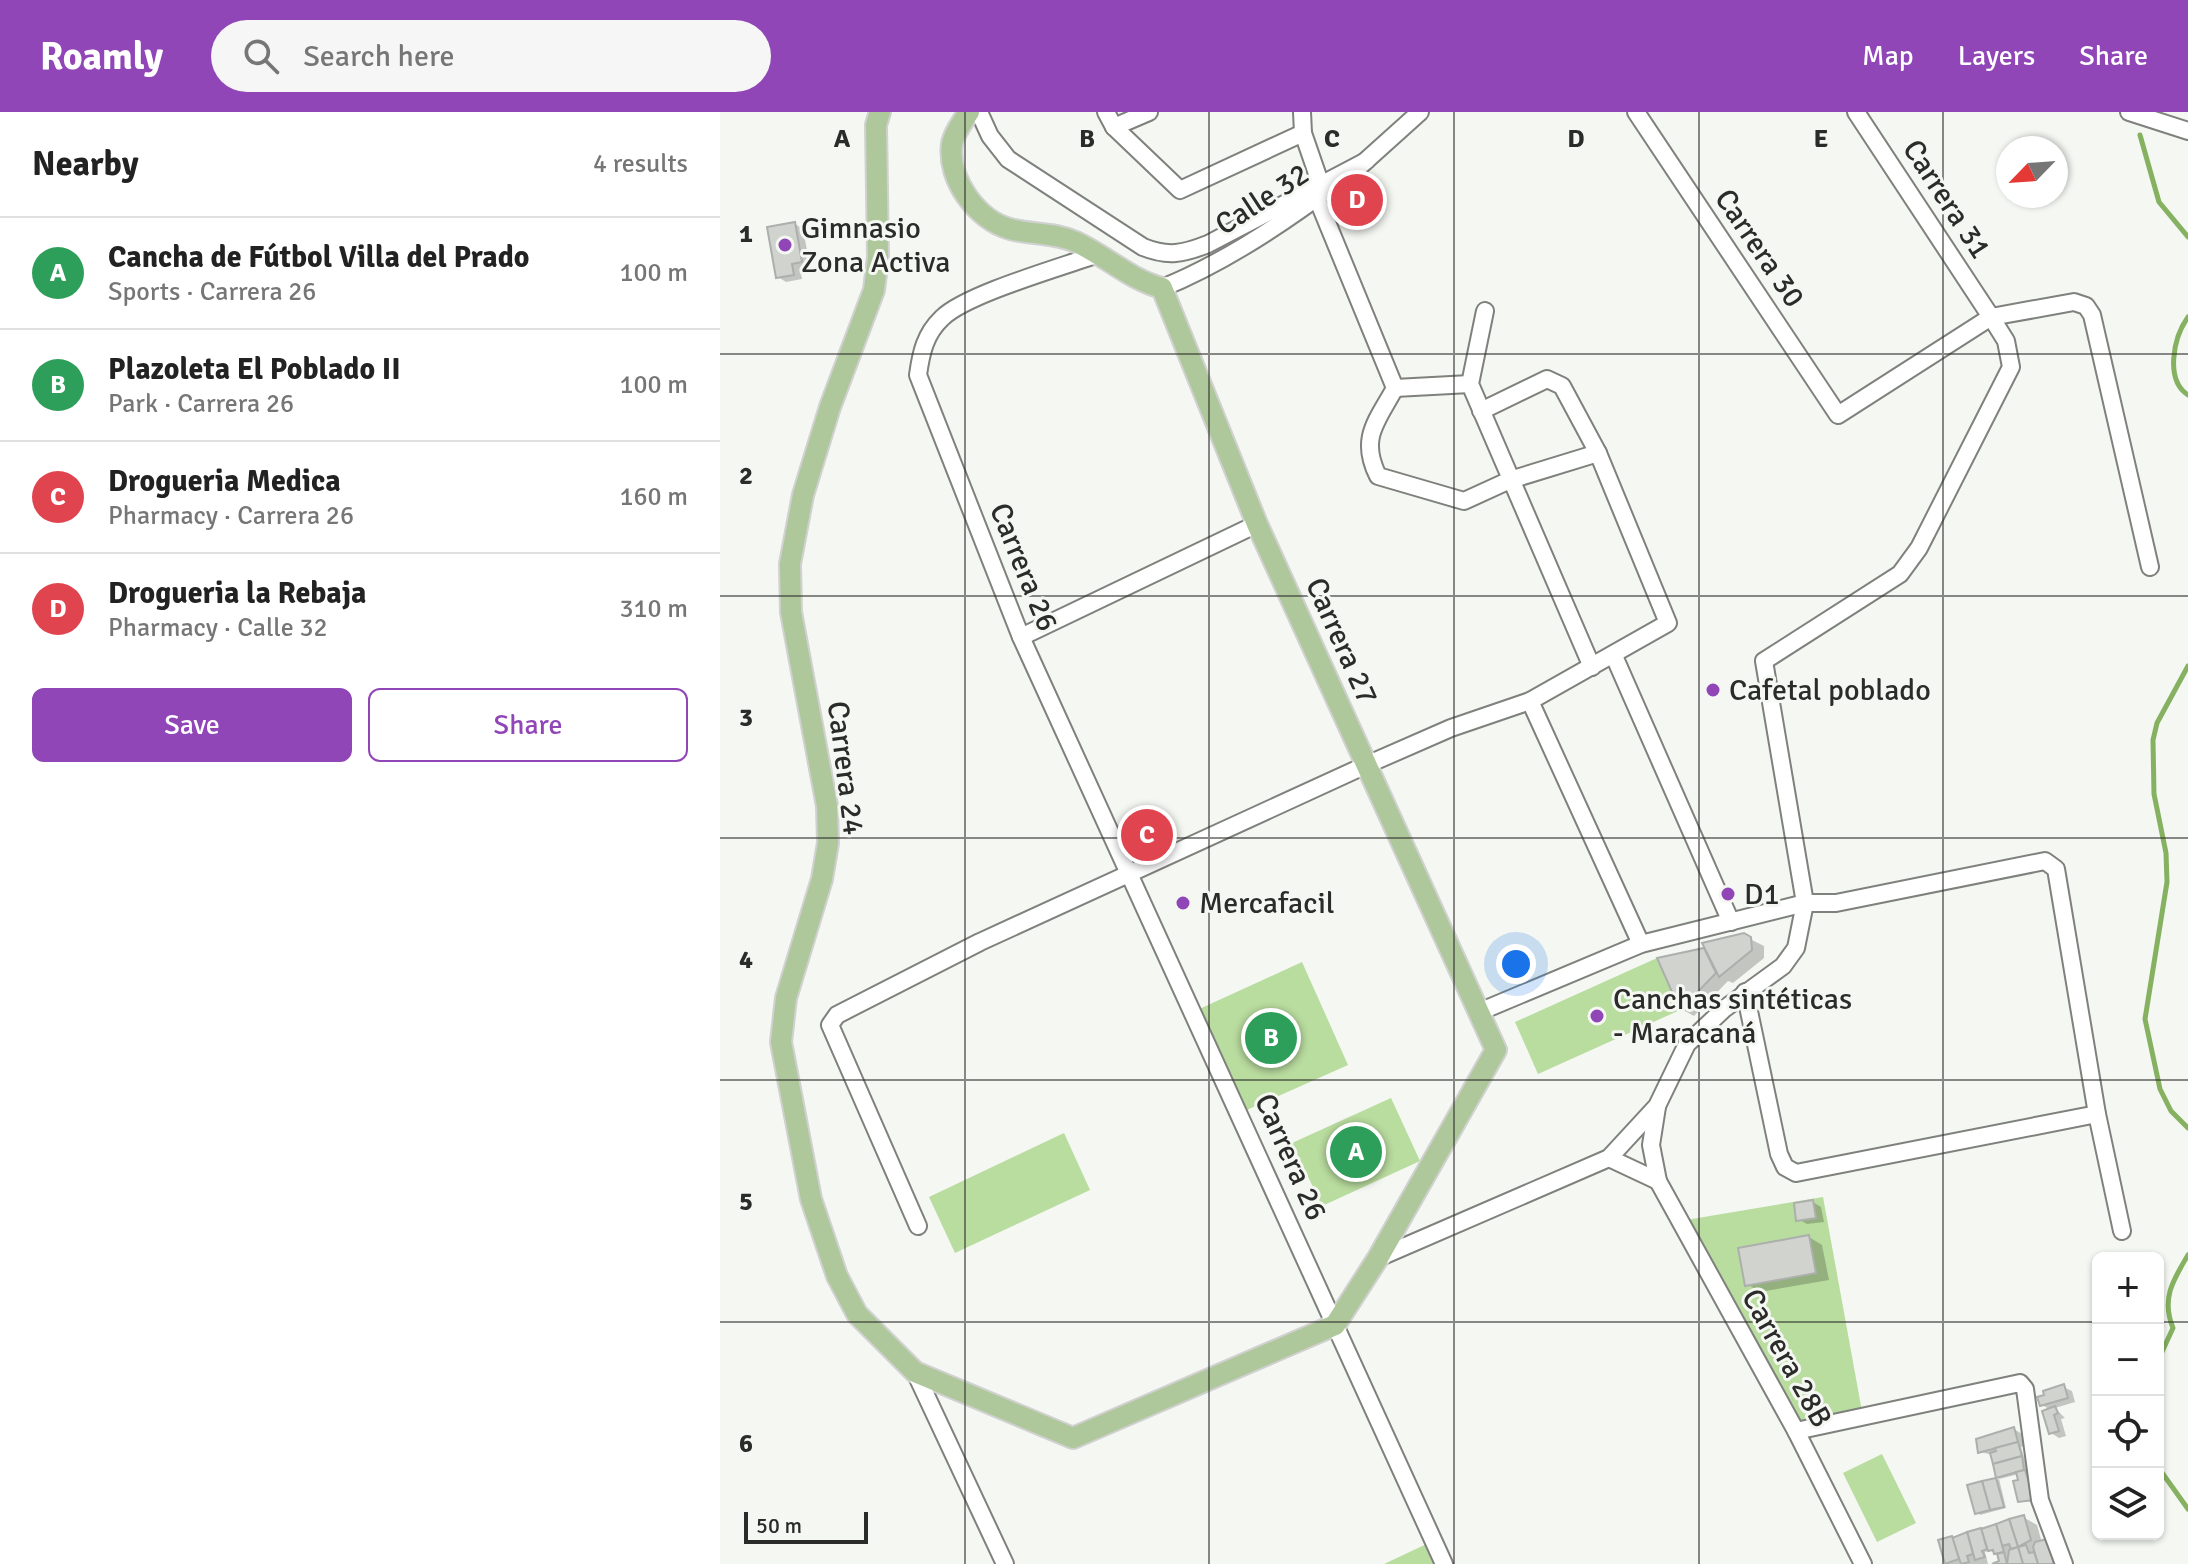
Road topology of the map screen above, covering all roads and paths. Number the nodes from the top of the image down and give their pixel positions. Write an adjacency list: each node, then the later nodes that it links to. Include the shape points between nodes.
1 (880, 112): 44 (main road, Carrera 24, via 874,290 830,407 791,553 791,612 827,806 828,843 786,998 781,1042 801,1159 837,1276 857,1314)
2 (969, 112): 14 (main road, via 953,140 951,156 964,192 983,217 1009,229 1055,234)
3 (979, 112): 13 (street, via 1008,159 1161,254 1184,254)
4 (1149, 112): 10 (street)
5 (1302, 112): 12 (street)
6 (1420, 112): 13 (street, Calle 32, via 1366,161)
7 (1636, 112): 17 (street, Carrera 30, via 1838,415)
8 (1856, 112): 17 (street, Carrera 31)
9 (2129, 112): 11 (street)
10 (1110, 119): 12 (street, via 1180,190)
11 (2188, 131)
12 (1303, 133): 13 (street)
13 (1320, 191): 15 (street, Calle 32, via 1187,278); 19 (street)
14 (1098, 254): 15 (main road, via 1137,281); 25 (street, Carrera 26, via 985,294 942,317 922,346 918,375)
15 (1162, 288): 23 (main road, Carrera 27)
16 (1485, 311): 18 (street)
17 (1991, 317): 24 (street, via 2074,302 2092,315); 31 (street, Carrera 31, via 2006,341 2011,367 1919,548 1900,574 1764,661)
18 (1470, 384): 19 (street); 20 (street)
19 (1395, 388): 22 (street, via 1370,433 1368,456 1378,476 1464,501)
20 (1481, 411): 21 (street, via 1547,379 1562,386); 22 (street)
21 (1598, 453): 22 (street); 26 (street, via 1668,623)
22 (1510, 480): 27 (street)
23 (1257, 524): 25 (street); 29 (main road, Carrera 27)
24 (2150, 567)
25 (1021, 637): 30 (street, Carrera 26)
26 (1614, 656): 27 (street); 32 (street)
27 (1592, 667): 28 (street)
28 (1530, 701): 29 (street); 33 (street)
29 (1364, 766): 30 (street); 35 (main road, Carrera 27)
30 (1131, 875): 40 (street, via 910,976 837,1015 830,1025); 43 (street, Carrera 26)
31 (1805, 903): 32 (street); 34 (street, via 1796,948 1783,966); 37 (street, via 1836,903 2045,861 2051,864 2056,869)
32 (1731, 922): 33 (street)
33 (1641, 944): 35 (street)
34 (1745, 992): 36 (street, via 1687,1044); 37 (street, via 1779,1154 1785,1167 1796,1173)
35 (1479, 1012): 42 (main road, Carrera 27, via 1496,1050)
36 (1657, 1106): 38 (street); 39 (street, Carrera 28B, via 1651,1145)
37 (2097, 1114): 41 (street)
38 (1609, 1158): 39 (street); 42 (street)
39 (1658, 1181): 45 (street, Carrera 28B)
40 (918, 1226)
41 (2122, 1231)
42 (1378, 1258): 43 (main road)
43 (1335, 1325): 44 (main road, Carrera 24, via 1073,1438); 47 (street, Carrera 26)
44 (915, 1372): 46 (street)
45 (1796, 1431): 48 (street, Carrera 28B); 49 (street, via 2020,1383 2040,1500)
46 (1005, 1564)
47 (1444, 1564)
48 (1863, 1564)
49 (2064, 1564)

